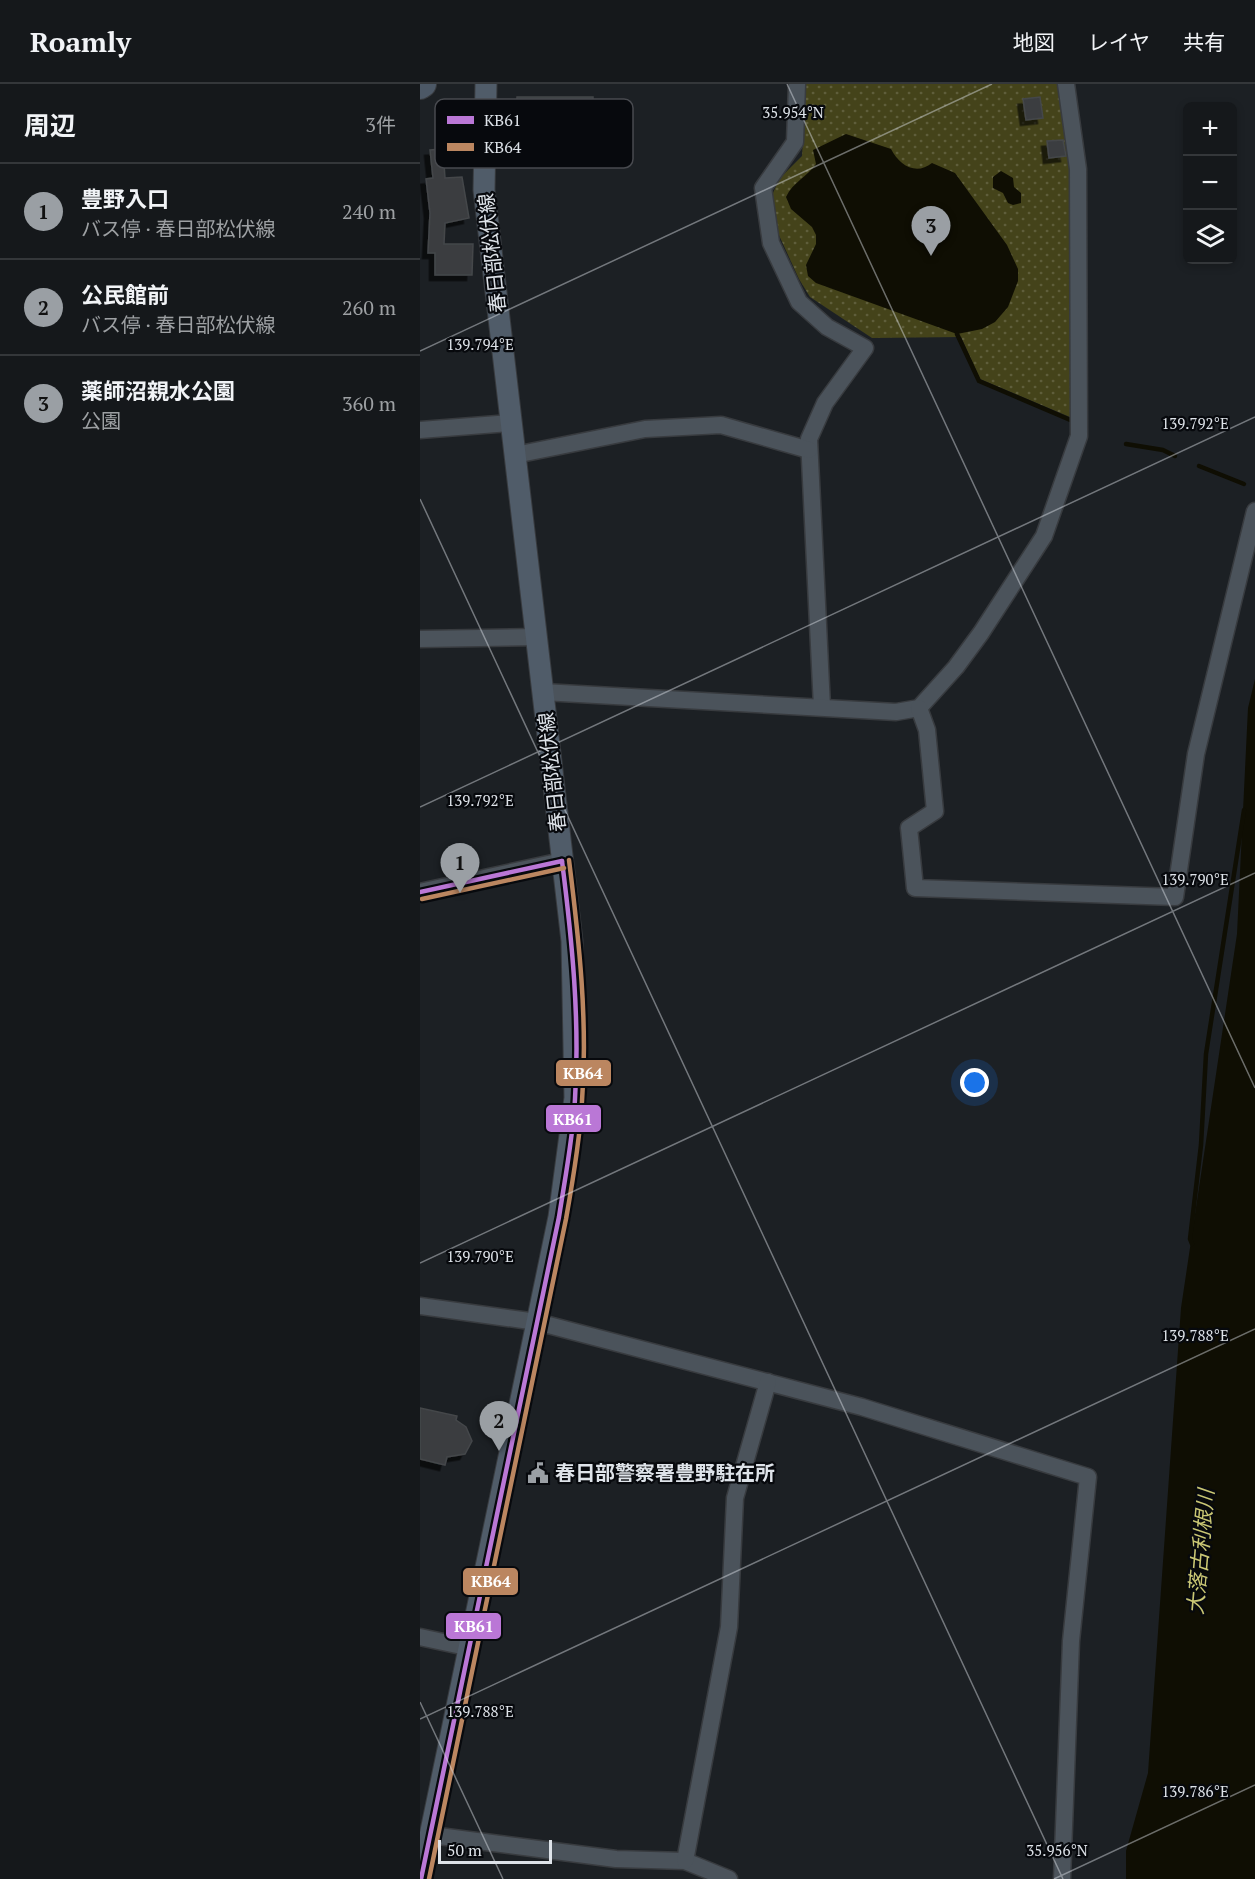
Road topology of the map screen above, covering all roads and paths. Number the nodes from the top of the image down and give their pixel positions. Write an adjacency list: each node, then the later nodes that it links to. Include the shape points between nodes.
1 (486, 84): 4 (main road, 春日部松伏線)
2 (798, 84): 8 (street, via 795,142 763,188 771,243 800,302 827,327 865,348 825,403 809,440)
3 (1066, 84): 15 (street, via 1078,169 1079,435 1044,536 981,633)
4 (486, 99)
5 (484, 168): 6 (main road, 春日部松伏線)
6 (511, 423): 7 (street); 9 (main road, 春日部松伏線)
7 (420, 429)
8 (809, 450): 9 (street, via 721,425 645,429); 14 (street)
9 (515, 455): 11 (main road, 春日部松伏線)
10 (1255, 511): 15 (street, via 1196,754 1175,897 915,888 909,828 935,811 927,730)
11 (537, 636): 12 (street); 13 (main road, 春日部松伏線)
12 (420, 639)
13 (543, 692): 14 (street); 16 (main road, 春日部松伏線)
14 (822, 707): 15 (street, via 896,712)
15 (919, 708)
16 (562, 861): 17 (street); 19 (main road, 春日部松伏線, via 572,940 575,1098 559,1217)
17 (420, 892)
18 (420, 1306): 19 (street)
19 (537, 1322): 20 (street); 22 (main road, 春日部松伏線)
20 (768, 1382): 24 (street, via 735,1498 729,1627); 27 (street, via 1088,1477 1071,1641)
21 (420, 1637): 22 (street)
22 (471, 1648): 23 (main road, 春日部松伏線)
23 (431, 1835): 24 (street, via 616,1858); 25 (main road, 春日部松伏線)
24 (686, 1861): 26 (street)
25 (421, 1879)
26 (729, 1879)
27 (1062, 1879)

